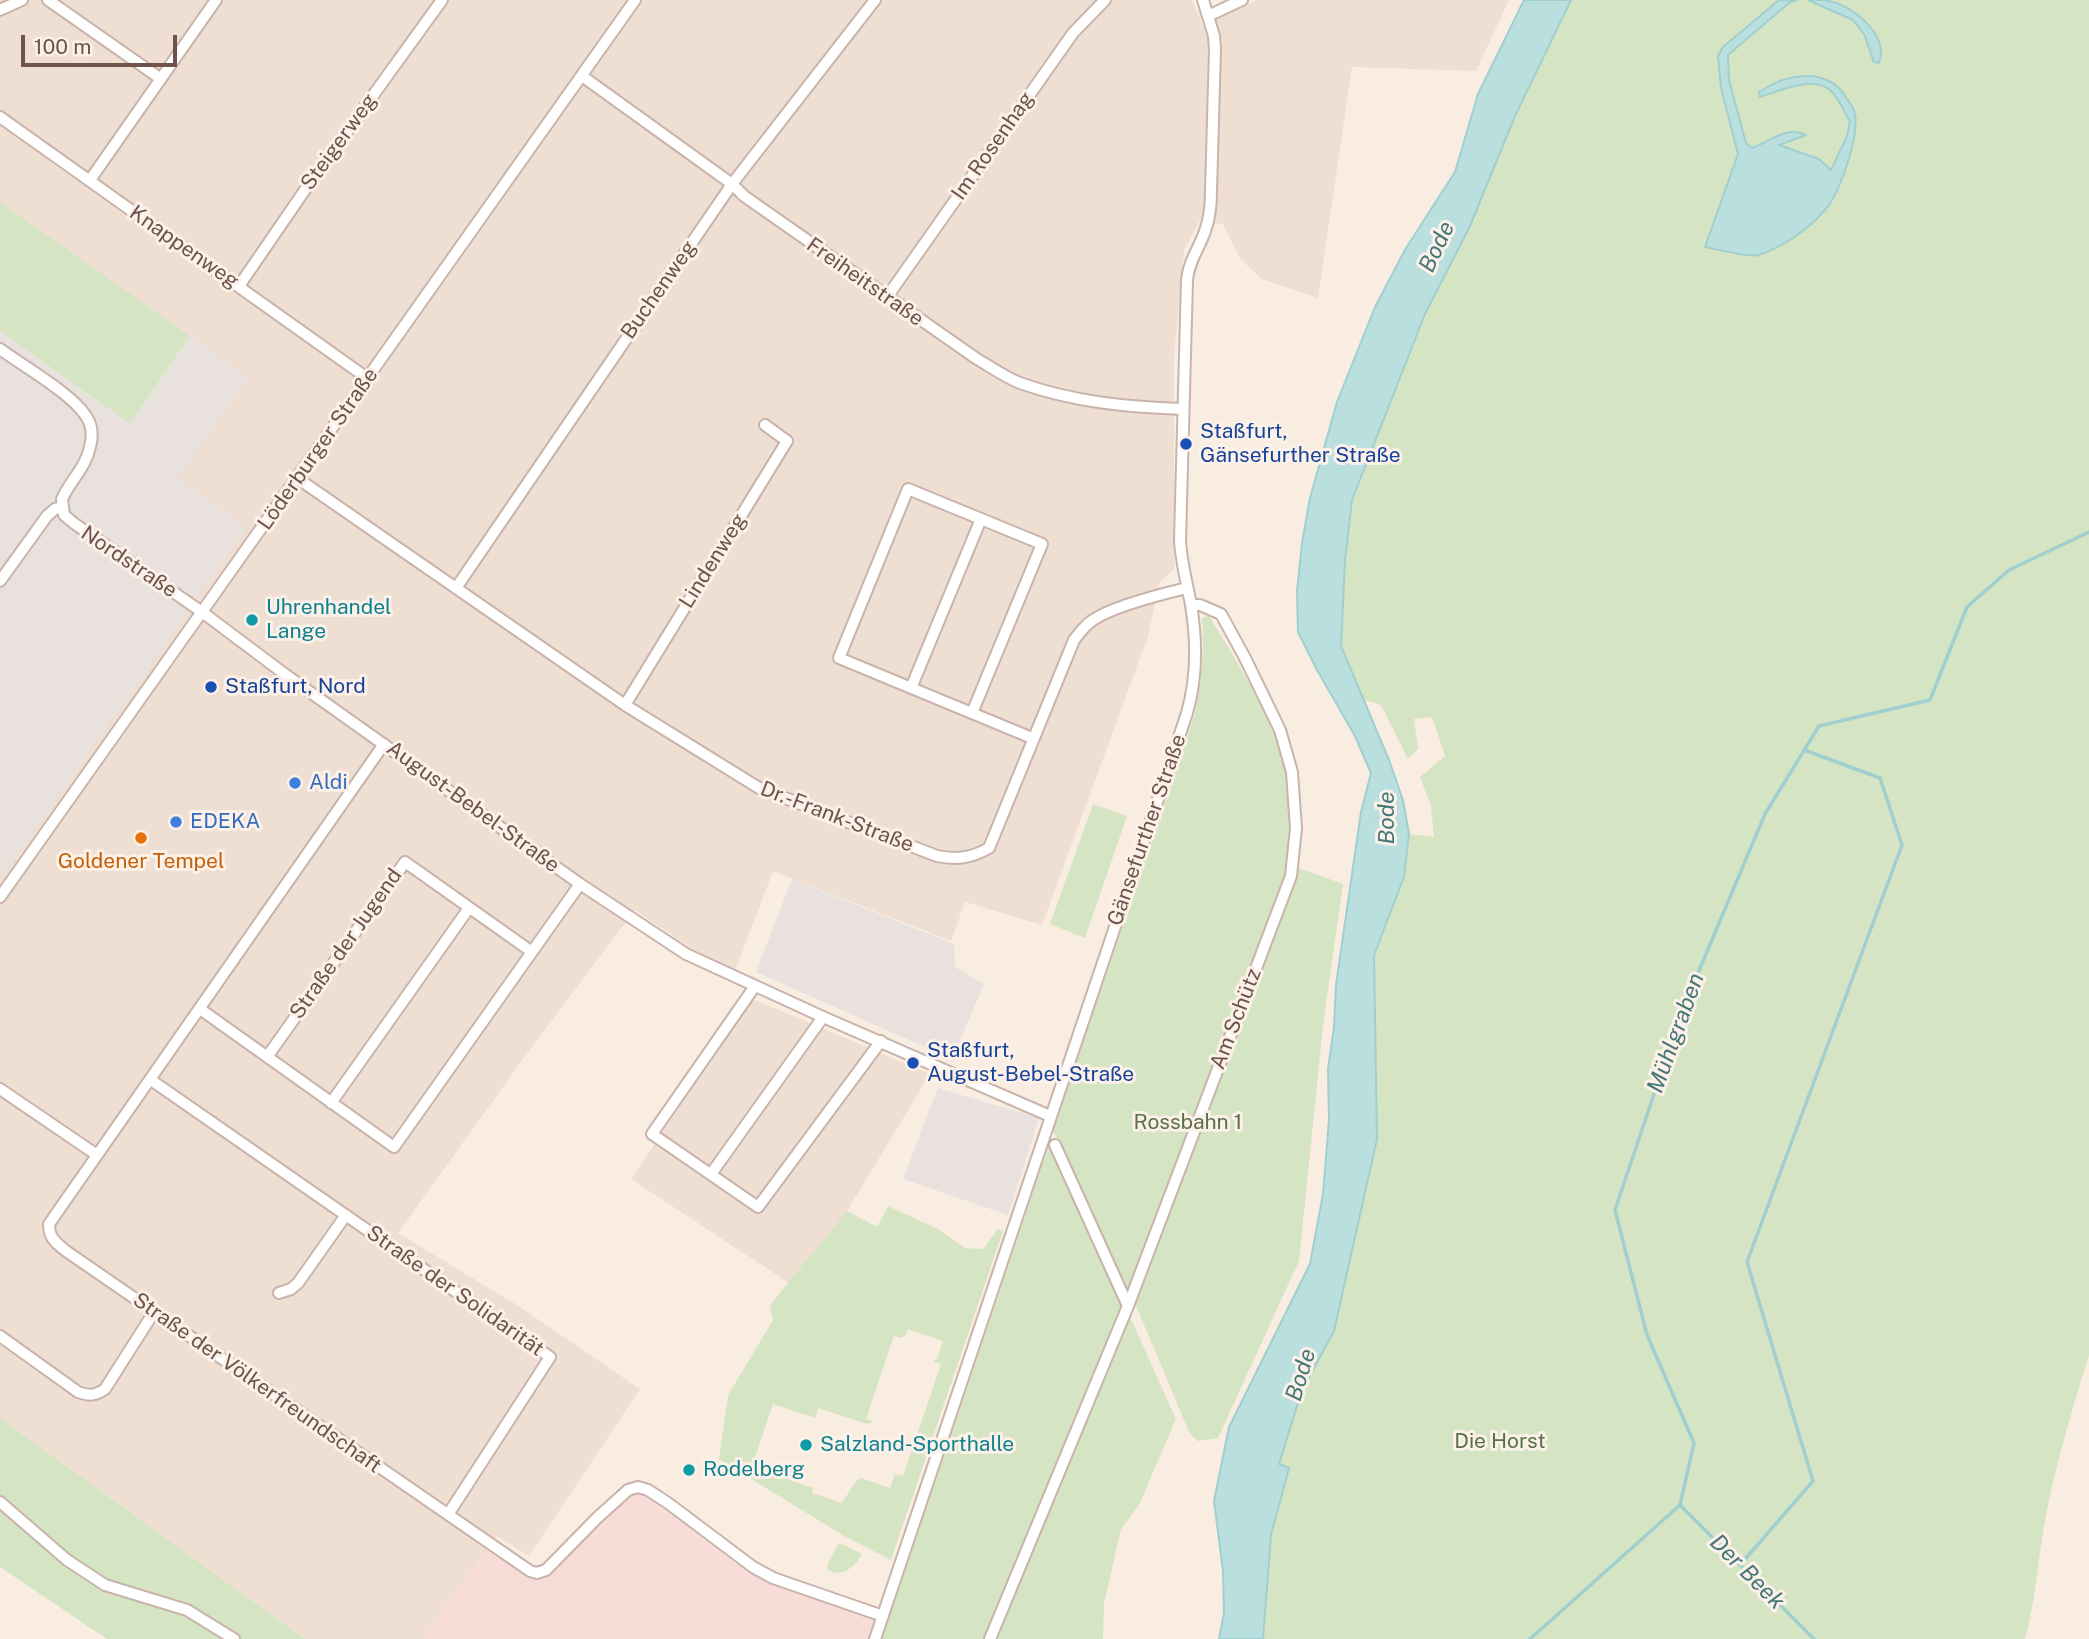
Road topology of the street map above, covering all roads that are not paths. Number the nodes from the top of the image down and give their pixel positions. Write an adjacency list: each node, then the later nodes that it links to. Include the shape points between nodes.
1 (22, 0): 10 (street)
2 (48, 0): 13 (street)
3 (216, 0): 13 (street)
4 (442, 0): 17 (street, Steigerweg)
5 (635, 0): 12 (street, Löderburger Straße)
6 (875, 0): 16 (street, Buchenweg)
7 (1105, 0): 18 (street, Im Rosenhag, via 1073,33)
8 (1203, 0): 11 (street, Gänsefurther Straße)
9 (1242, 0): 11 (street)
10 (0, 10)
11 (1208, 16): 21 (street, Gänsefurther Straße, via 1215,64 1210,214 1188,269)
12 (582, 76): 16 (street, Freiheitstraße); 20 (street, Löderburger Straße)
13 (161, 79): 15 (street)
14 (0, 117): 15 (street, Knappenweg)
15 (90, 180): 17 (street, Knappenweg)
16 (733, 184): 18 (street, Freiheitstraße); 27 (street, Buchenweg)
17 (239, 286): 20 (street, Knappenweg)
18 (887, 297): 21 (street, Freiheitstraße, via 1018,382 1073,399)
19 (0, 349): 24 (street, via 68,397 90,424 86,459 65,491)
20 (367, 378): 23 (street, Löderburger Straße)
21 (1182, 409): 28 (street, Gänsefurther Straße, via 1180,540)
22 (765, 425): 32 (street, Lindenweg, via 787,441)
23 (297, 478): 27 (street, Dr.-Frank-Straße); 30 (street, Löderburger Straße)
24 (61, 507): 26 (street, via 47,516); 30 (street, Nordstraße, via 75,524)
25 (981, 519): 31 (street); 31 (street, via 908,489 838,657); 33 (street, via 1042,544)
26 (0, 581)
27 (456, 588): 32 (street, Dr.-Frank-Straße)
28 (1187, 588): 29 (street, Gänsefurther Straße); 34 (street, Dr.-Frank-Straße, via 1089,622 1074,640)
29 (1191, 605): 48 (street, Gänsefurther Straße, via 1195,662 1187,713); 54 (street, Am Schütz, via 1221,614 1280,730 1292,772 1296,828 1291,876)
30 (202, 612): 35 (street, August-Bebel-Straße); 37 (street, Löderburger Straße)
31 (911, 688): 33 (street)
32 (625, 705): 34 (street, Dr.-Frank-Straße, via 759,788 952,859 989,848)
33 (972, 713): 34 (street)
34 (1032, 738)
35 (384, 744): 36 (street, August-Bebel-Straße); 41 (street)
36 (580, 884): 39 (street); 40 (street, August-Bebel-Straße, via 686,954)
37 (0, 897)
38 (469, 908): 39 (street, Straße der Jugend); 44 (street, Straße der Jugend, via 405,862); 47 (street)
39 (532, 952): 47 (street, via 394,1147)
40 (755, 986): 42 (street, August-Bebel-Straße); 51 (street, via 652,1134)
41 (200, 1009): 44 (street); 45 (street)
42 (823, 1017): 43 (street, August-Bebel-Straße); 51 (street)
43 (881, 1041): 48 (street, August-Bebel-Straße); 51 (street, via 758,1207)
44 (267, 1057): 47 (street)
45 (151, 1080): 50 (street); 52 (street, Straße der Solidarität)
46 (0, 1089): 50 (street)
47 (331, 1103)
48 (1050, 1116): 59 (street, Gänsefurther Straße)
49 (1055, 1145): 54 (street)
50 (97, 1155): 55 (street, Straße der Völkerfreundschaft, via 50,1224 49,1234 66,1251)
51 (711, 1174)
52 (346, 1215): 53 (street, Straße der Solidarität, via 298,1283); 58 (street, Straße der Solidarität, via 550,1357)
53 (279, 1293)
54 (1128, 1306): 62 (street, Am Schütz)
55 (154, 1312): 56 (street, via 97,1395 78,1392); 58 (street, Straße der Völkerfreundschaft)
56 (0, 1336)
57 (0, 1502): 60 (street, via 67,1560 105,1585 187,1610)
58 (449, 1513): 59 (street, via 537,1573 546,1570 628,1490 638,1487 668,1503 752,1567)
59 (883, 1616): 61 (street, Gänsefurther Straße)
60 (234, 1639)
61 (875, 1639)
62 (990, 1639)

